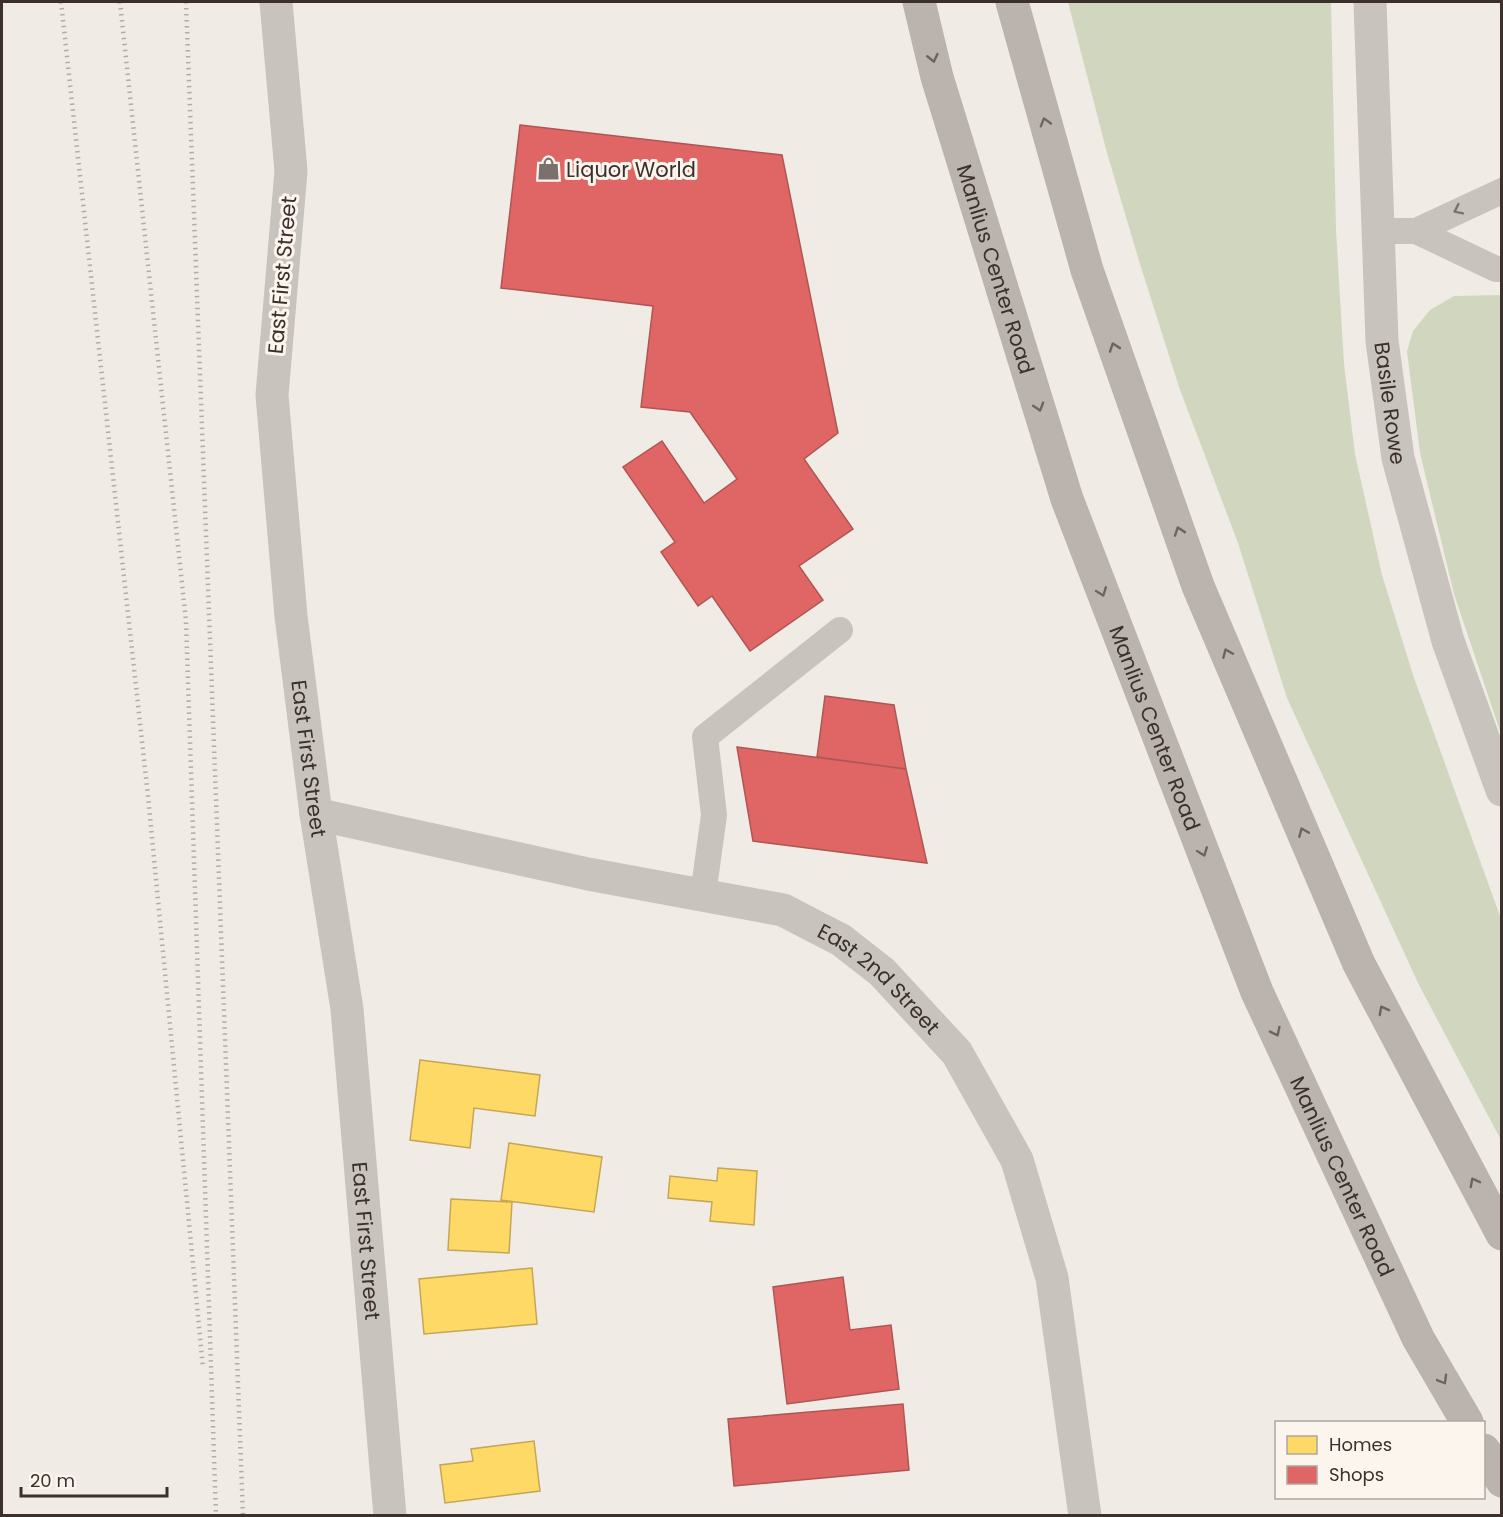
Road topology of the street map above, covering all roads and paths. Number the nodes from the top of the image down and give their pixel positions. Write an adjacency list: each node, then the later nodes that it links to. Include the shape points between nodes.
1 (276, 2): 11 (street, East First Street, via 291,171 272,395 291,616)
2 (919, 2): 14 (main road, Manlius Center Road, one-way to 14, via 937,77 1067,499 1257,992 1418,1338)
3 (1012, 2): 13 (main road, one-way to 3, via 1359,964 1198,586 1087,270)
4 (1370, 2): 6 (street, Basile Rowe)
5 (1502, 191): 7 (lane, one-way to 7)
6 (1378, 231): 7 (lane); 10 (street, Basile Rowe, via 1382,341 1398,458 1448,641)
7 (1416, 231): 8 (lane)
8 (1502, 269)
9 (840, 630): 12 (lane, via 705,737 714,815)
10 (1502, 790)
11 (316, 814): 12 (street, East 2nd Street, via 588,874); 17 (street, East First Street, via 346,1010)
12 (703, 895): 18 (street, East 2nd Street, via 783,910 841,940 882,972 957,1053 1017,1160 1052,1278)
13 (1502, 1234)
14 (1466, 1421)
15 (1485, 1452): 16 (main road)
16 (1502, 1481)
17 (390, 1515)
18 (1085, 1515)

